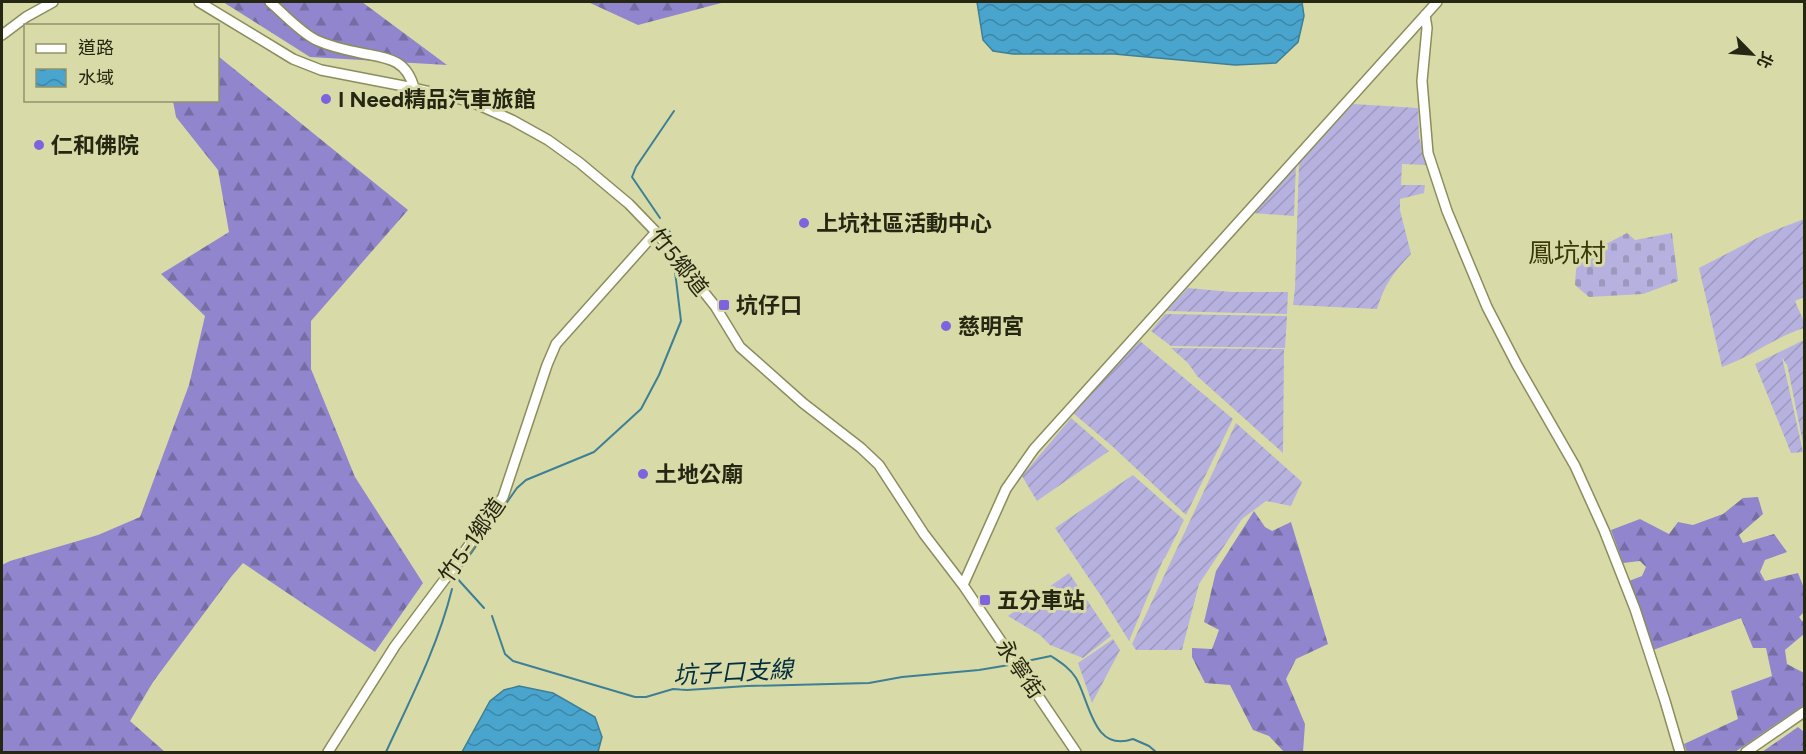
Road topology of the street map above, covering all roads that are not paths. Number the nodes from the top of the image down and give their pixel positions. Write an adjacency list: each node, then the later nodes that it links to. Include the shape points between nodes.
1 (53, 2): 6 (street)
2 (199, 2): 7 (street, 竹5鄉道, via 302,63)
3 (270, 2): 7 (street, via 315,39 386,57 401,65)
4 (1437, 2): 5 (street)
5 (1425, 15): 9 (street, via 1034,449 1006,489); 13 (street, via 1422,81 1428,153 1447,211 1487,307 1575,466 1604,530 1635,609)
6 (2, 35)
7 (414, 88): 8 (street, 竹5鄉道, via 472,102 548,140 605,183)
8 (657, 232): 9 (street, 竹5鄉道, via 740,347 879,465); 11 (street, 竹5-1鄉道, via 556,344 502,497 394,646)
9 (963, 585): 12 (street, 永寧街)
10 (1804, 712): 14 (street)
11 (328, 753)
12 (1076, 753)
13 (1680, 753)
14 (1746, 753)

